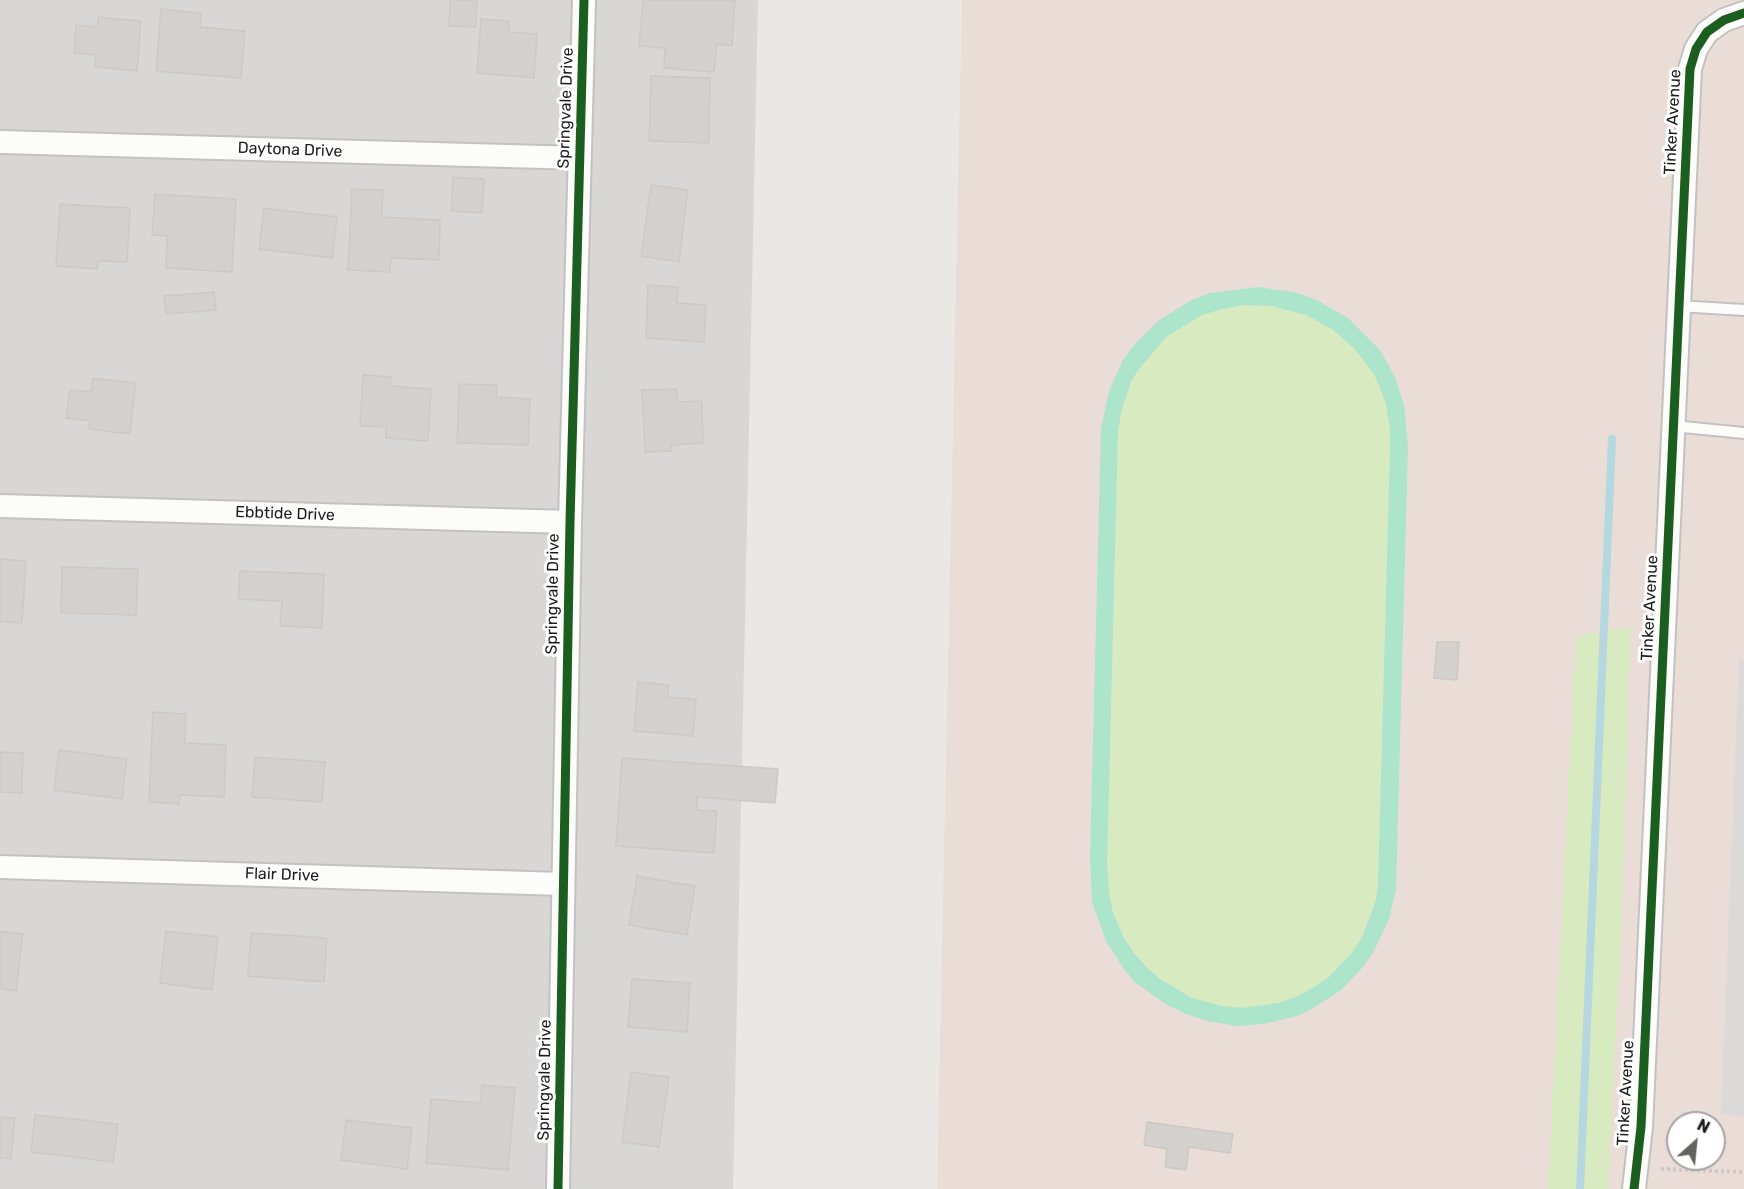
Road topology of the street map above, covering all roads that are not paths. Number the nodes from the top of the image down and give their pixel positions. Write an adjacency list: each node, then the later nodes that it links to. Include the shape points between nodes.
1 (584, 0): 4 (street, Springvale Drive)
2 (1744, 14): 5 (street, Tinker Avenue, via 1724,20 1707,32 1689,69)
3 (0, 142): 4 (street, Daytona Drive)
4 (580, 158): 10 (street, Springvale Drive)
5 (1678, 306): 6 (lane); 7 (street, Tinker Avenue)
6 (1744, 310)
7 (1673, 426): 8 (lane); 13 (street, Tinker Avenue)
8 (1744, 433)
9 (0, 506): 10 (street, Ebbtide Drive)
10 (570, 522): 12 (street, Springvale Drive)
11 (0, 867): 12 (street, Flair Drive)
12 (563, 884): 14 (street, Springvale Drive)
13 (1635, 1178)
14 (558, 1189)

